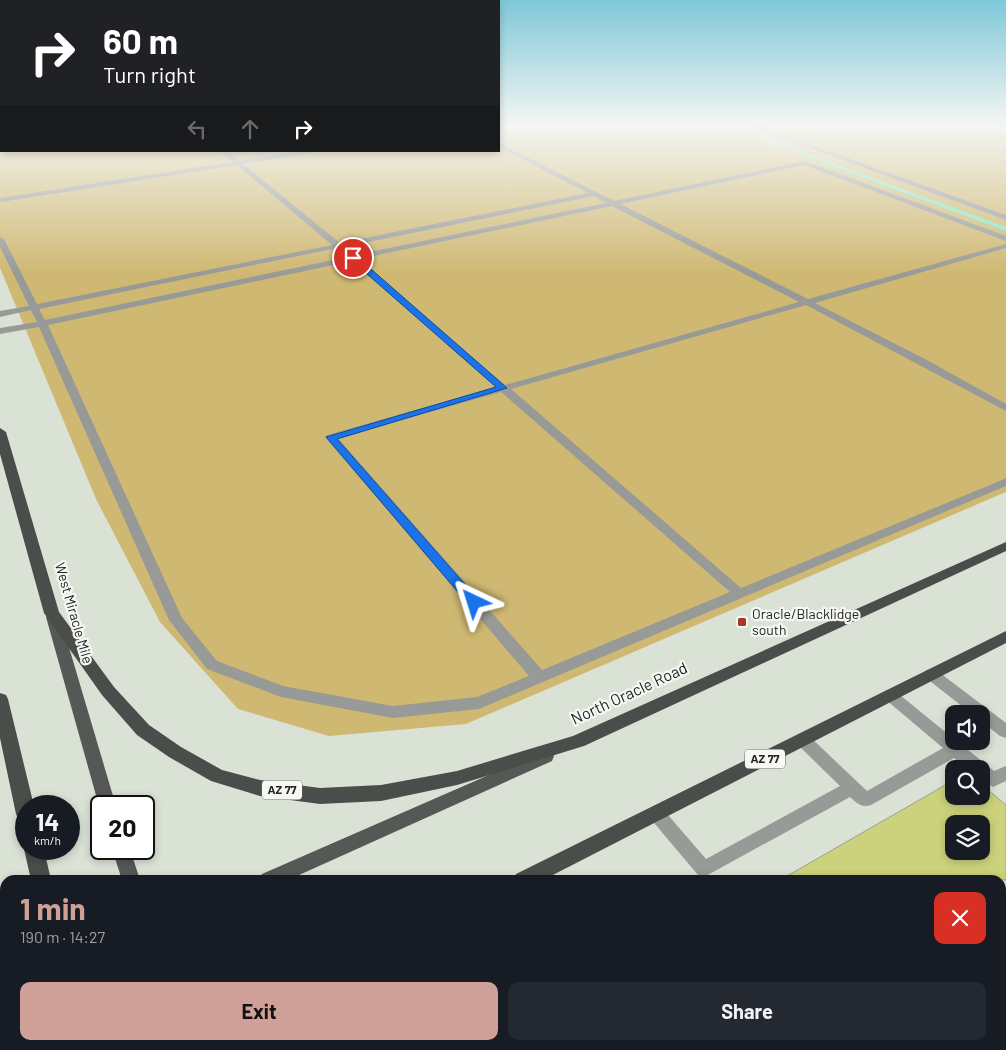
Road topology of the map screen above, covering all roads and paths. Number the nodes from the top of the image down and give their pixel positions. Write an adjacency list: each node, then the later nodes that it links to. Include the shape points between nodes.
1 (150, 176): 8 (street)
2 (254, 176): 13 (street)
3 (559, 176): 7 (street)
4 (744, 176): 9 (street)
5 (839, 176): 11 (street)
6 (891, 176): 10 (street)
7 (594, 194): 9 (street); 13 (street)
8 (0, 200)
9 (614, 204): 15 (street); 16 (street)
10 (1006, 218)
11 (1006, 238)
12 (0, 239): 17 (street)
13 (338, 245): 15 (street); 17 (street)
14 (1006, 246): 16 (street)
15 (353, 258): 19 (street); 21 (street)
16 (806, 302): 21 (street); 22 (street)
17 (34, 307): 18 (street); 19 (street)
18 (0, 314)
19 (42, 323): 20 (street); 30 (street, via 176,620 212,665 281,691 393,712 479,703)
20 (0, 330)
21 (503, 388): 26 (street); 30 (street, via 331,437)
22 (1006, 408)
23 (0, 432): 27 (highway, West Miracle Mile / AZ 77)
24 (1006, 482): 26 (street)
25 (1006, 546): 36 (highway, North Oracle Road / AZ 77)
26 (739, 593): 30 (street)
27 (52, 613): 36 (highway, AZ 77, via 108,692 142,730 216,776 260,788 320,796 381,793 457,778); 44 (main road, West Miracle Mile / AZ 77)
28 (1006, 636): 29 (highway, AZ 77)
29 (931, 674): 31 (highway, AZ 77); 33 (street)
30 (539, 676)
31 (890, 695): 34 (highway, AZ 77); 35 (street)
32 (0, 699): 43 (highway)
33 (1006, 732)
34 (803, 740): 42 (street); 45 (highway, AZ 77)
35 (945, 740)
36 (578, 741): 50 (main road, North Oracle Road)
37 (954, 750): 42 (street, via 865,800)
38 (957, 750): 39 (street)
39 (969, 760)
40 (1006, 773): 41 (street, via 993,780)
41 (990, 778)
42 (852, 788): 45 (street, via 704,869)
43 (22, 795)
44 (105, 795)
45 (656, 813): 51 (highway, AZ 77)
46 (36, 860): 48 (highway)
47 (125, 860): 49 (main road)
48 (40, 875)
49 (129, 875)
50 (280, 875)
51 (533, 875)

